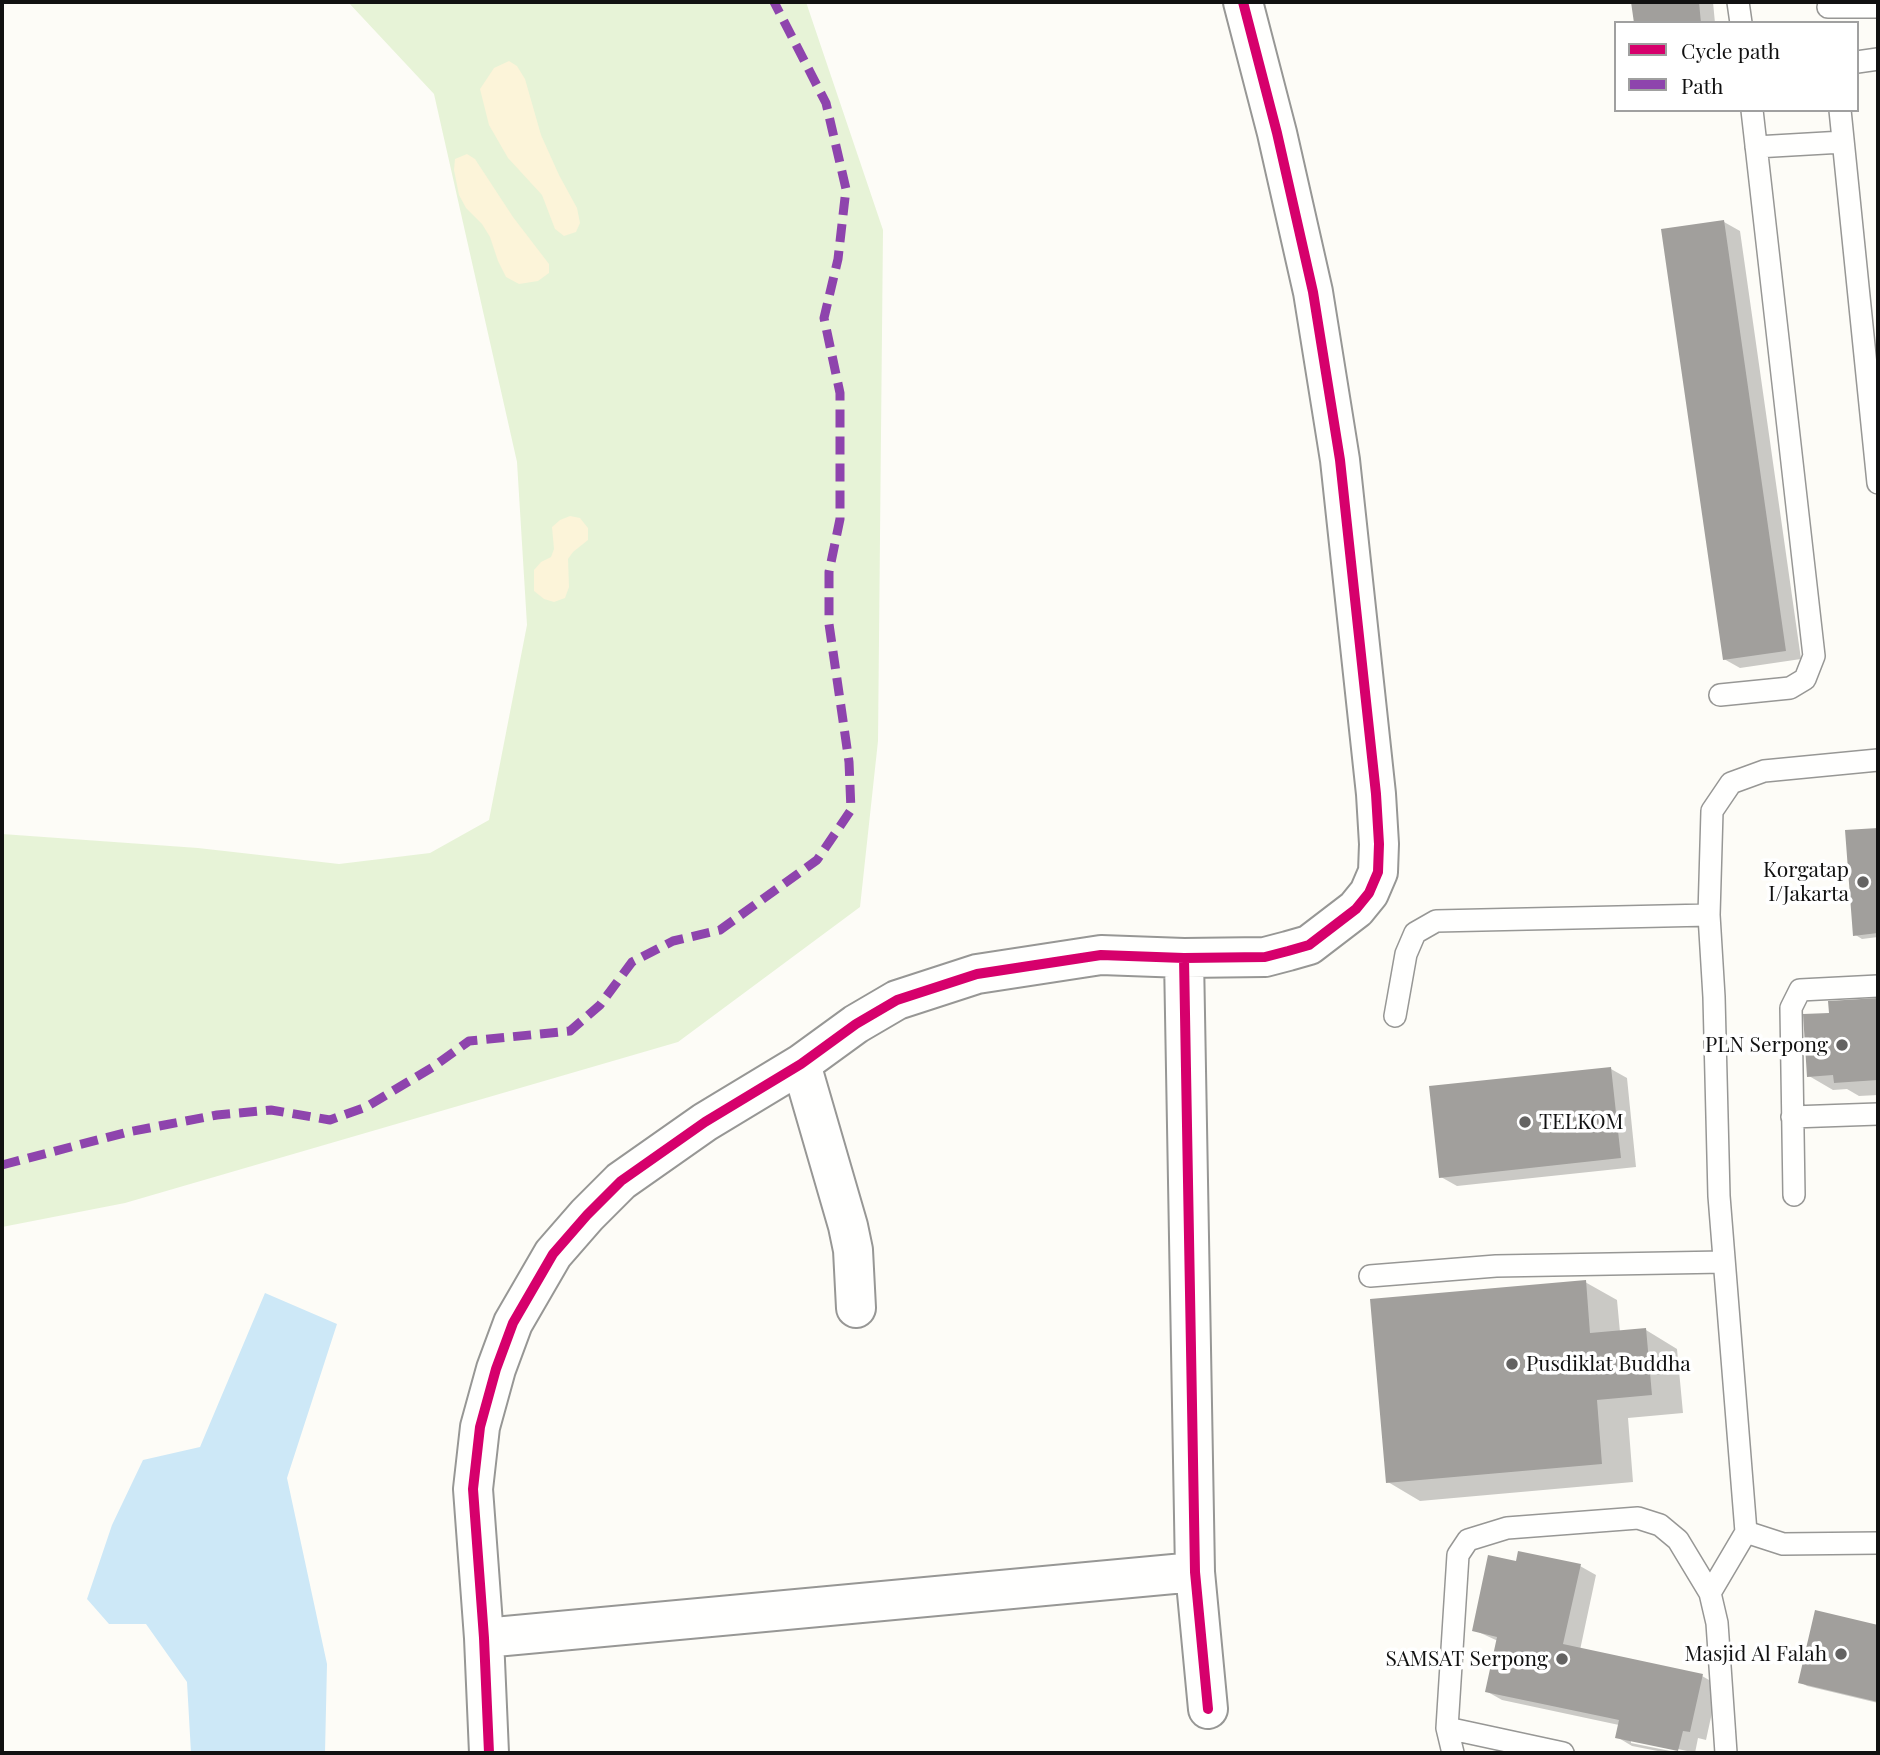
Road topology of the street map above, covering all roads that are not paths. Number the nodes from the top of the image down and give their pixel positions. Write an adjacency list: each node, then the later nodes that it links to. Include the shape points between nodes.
1 (1243, 2): 16 (street, via 1313,292 1340,460 1377,794 1378,872 1356,909 1309,945 1265,957)
2 (1738, 2): 5 (lane)
3 (1878, 7): 4 (lane)
4 (1829, 10)
5 (1741, 21)
6 (1878, 59): 7 (lane)
7 (1859, 62)
8 (1752, 112): 11 (lane)
9 (1840, 112): 10 (lane)
10 (1843, 142): 11 (lane); 12 (lane)
11 (1756, 147): 13 (lane, via 1814,656 1805,679 1790,688)
12 (1878, 483)
13 (1720, 695)
14 (1878, 760): 15 (lane, via 1765,771 1731,783 1712,811)
15 (1709, 915): 18 (lane, via 1436,921 1415,933 1406,954); 23 (lane)
16 (1184, 958): 19 (street, via 1101,955 977,974 897,1000); 28 (street)
17 (1878, 986): 21 (lane, via 1800,989 1791,1007)
18 (1395, 1016)
19 (801, 1064): 25 (street, via 848,1226); 30 (street, via 705,1122 621,1181 553,1254 513,1323 480,1427 473,1489)
20 (1878, 1114): 21 (lane)
21 (1792, 1117): 22 (lane)
22 (1794, 1195)
23 (1724, 1262): 24 (lane, via 1496,1266); 26 (lane)
24 (1370, 1276)
25 (856, 1308)
26 (1746, 1532): 27 (lane, via 1783,1544); 29 (lane)
27 (1878, 1543)
28 (1195, 1572): 30 (street); 31 (street)
29 (1710, 1593): 32 (lane, via 1678,1540 1660,1525 1638,1518 1507,1528 1468,1540 1458,1555); 36 (lane, via 1717,1623)
30 (484, 1638): 33 (street)
31 (1208, 1709)
32 (1447, 1728): 34 (lane); 35 (lane)
33 (489, 1753)
34 (1453, 1753)
35 (1563, 1753)
36 (1726, 1753)

